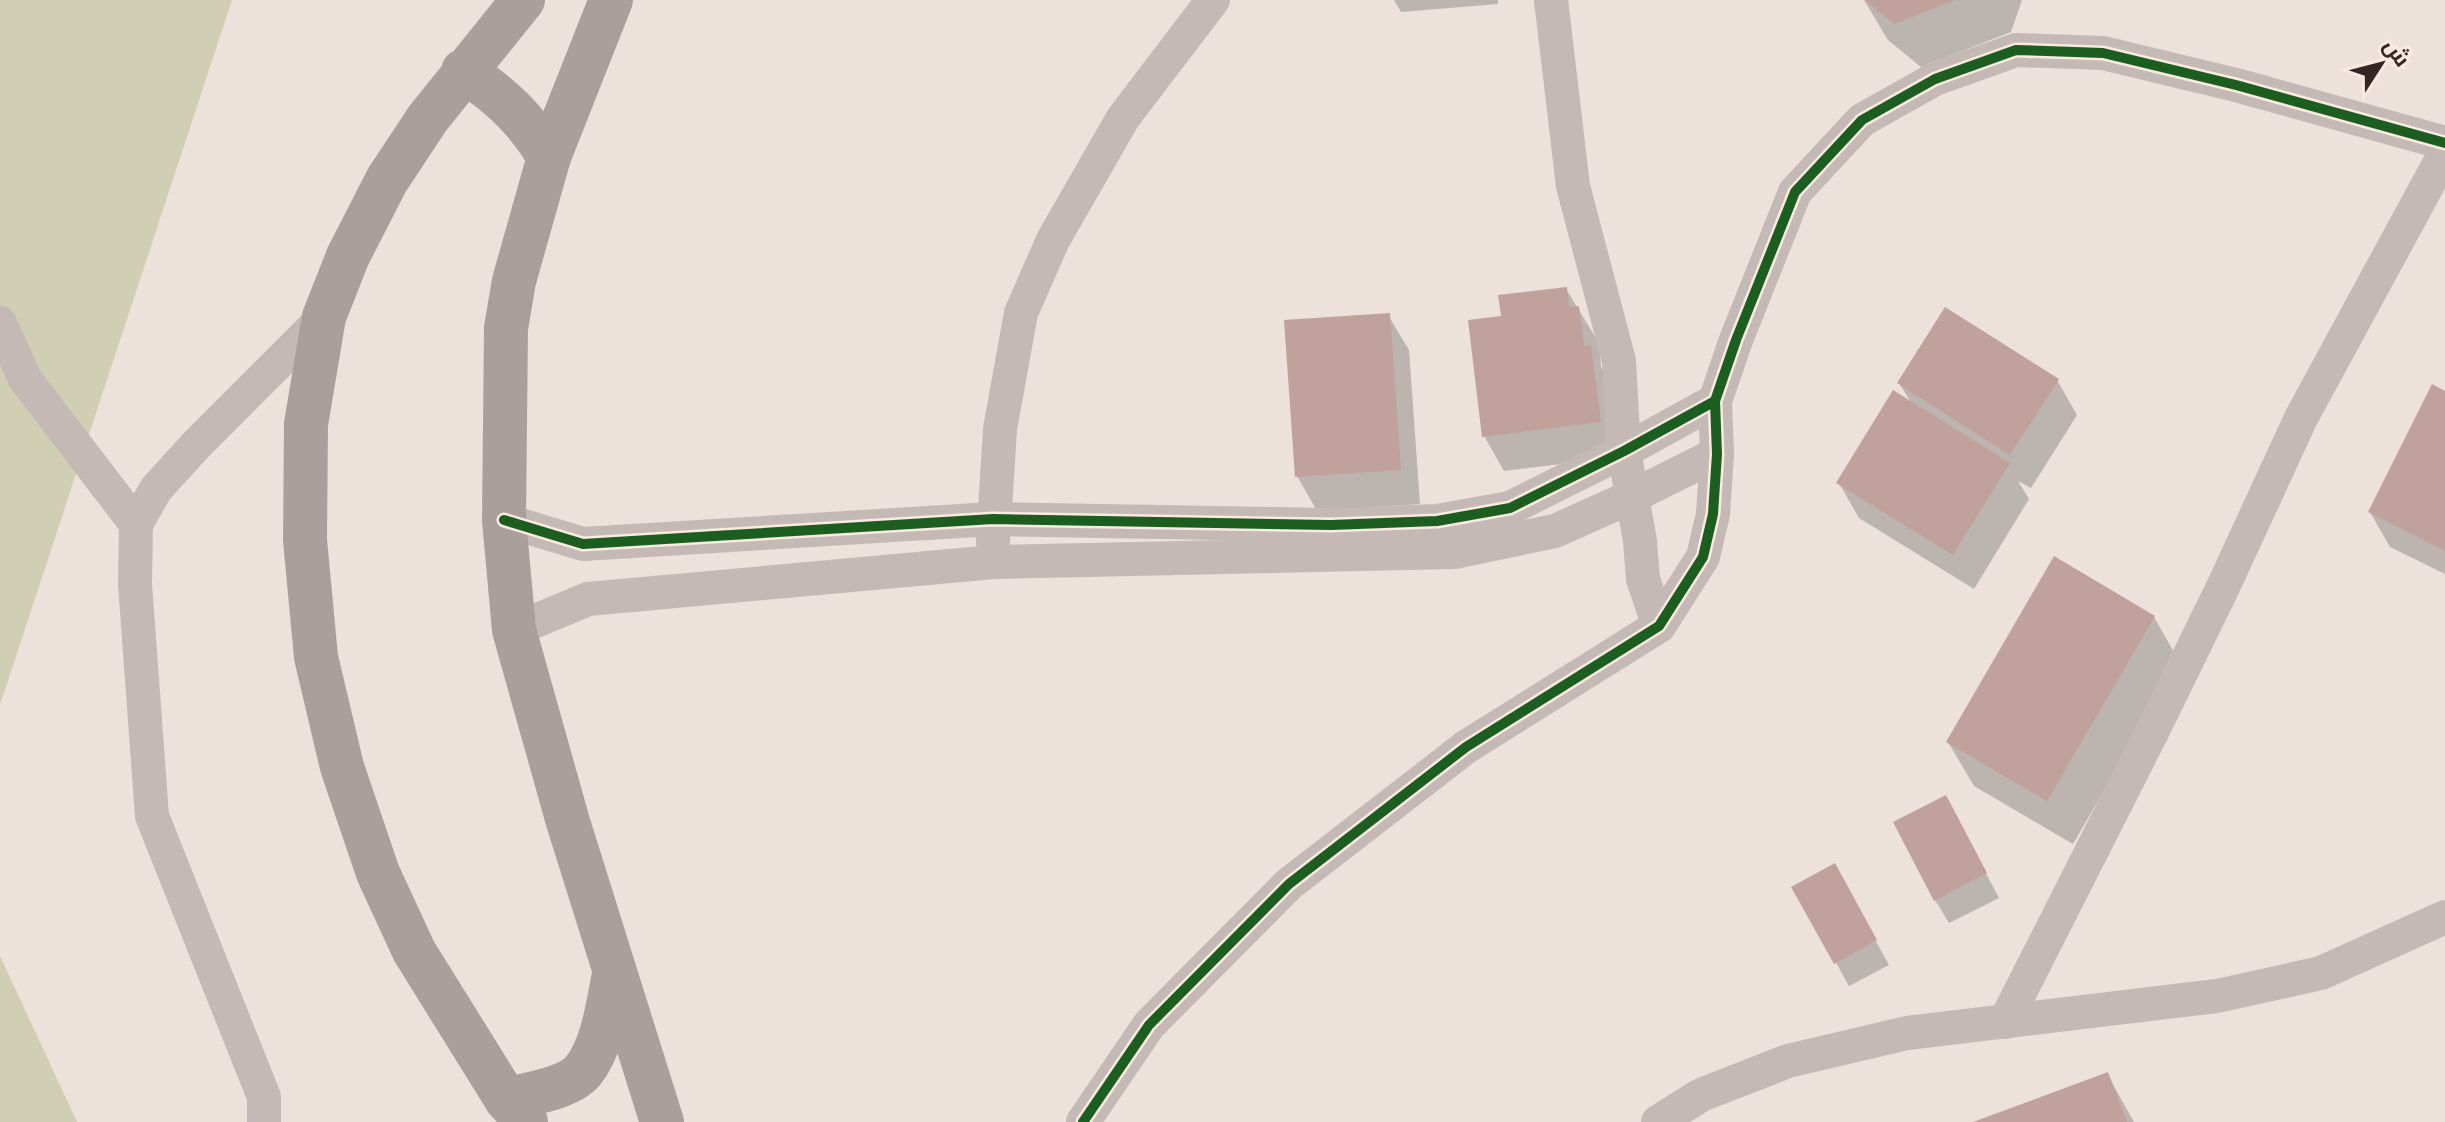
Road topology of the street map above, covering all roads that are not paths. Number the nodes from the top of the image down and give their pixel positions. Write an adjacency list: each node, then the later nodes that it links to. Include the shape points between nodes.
1 (523, 0): 5 (highway)
2 (611, 0): 8 (highway)
3 (1213, 0): 15 (street, via 1123,118 1053,240 1021,313 1000,429)
4 (1551, 0): 12 (street, via 1573,186 1619,361)
5 (463, 71): 8 (highway, via 513,107); 9 (highway, via 387,180)
6 (2445, 143): 11 (street, via 2103,53 2016,50 1935,79 1862,120 1795,192)
7 (2445, 153): 26 (street, via 2301,418 2195,644)
8 (549, 157): 16 (highway, via 506,328)
9 (324, 317): 17 (street, via 156,489); 27 (highway, via 306,424 305,540 316,657 338,754 378,873 414,951)
10 (0, 323): 17 (street, via 25,379)
11 (1715, 401): 12 (street); 13 (street)
12 (1624, 451): 14 (street); 18 (street, via 1510,508)
13 (1717, 454): 14 (street); 22 (street, via 1713,514 1703,557)
14 (1633, 496): 18 (street, via 1555,531 1454,552); 22 (street, via 1643,579)
15 (993, 519): 18 (street); 19 (street); 20 (street)
16 (504, 520): 19 (street); 23 (highway)
17 (136, 524): 28 (street, via 135,584 152,816 264,1097)
18 (1332, 540): 20 (street)
19 (583, 544): 21 (street)
20 (994, 562): 21 (street)
21 (588, 599): 23 (street)
22 (1659, 626): 30 (street, via 1466,747 1289,884 1149,1025)
23 (514, 630): 25 (highway)
24 (2445, 917): 26 (street, via 2321,973 2217,996)
25 (615, 971): 27 (highway, via 603,1029 582,1072); 29 (highway)
26 (2005, 1022): 31 (street, via 1907,1033 1788,1061 1701,1095)
27 (516, 1111)
28 (264, 1122)
29 (662, 1122)
30 (1083, 1122)
31 (1658, 1122)

